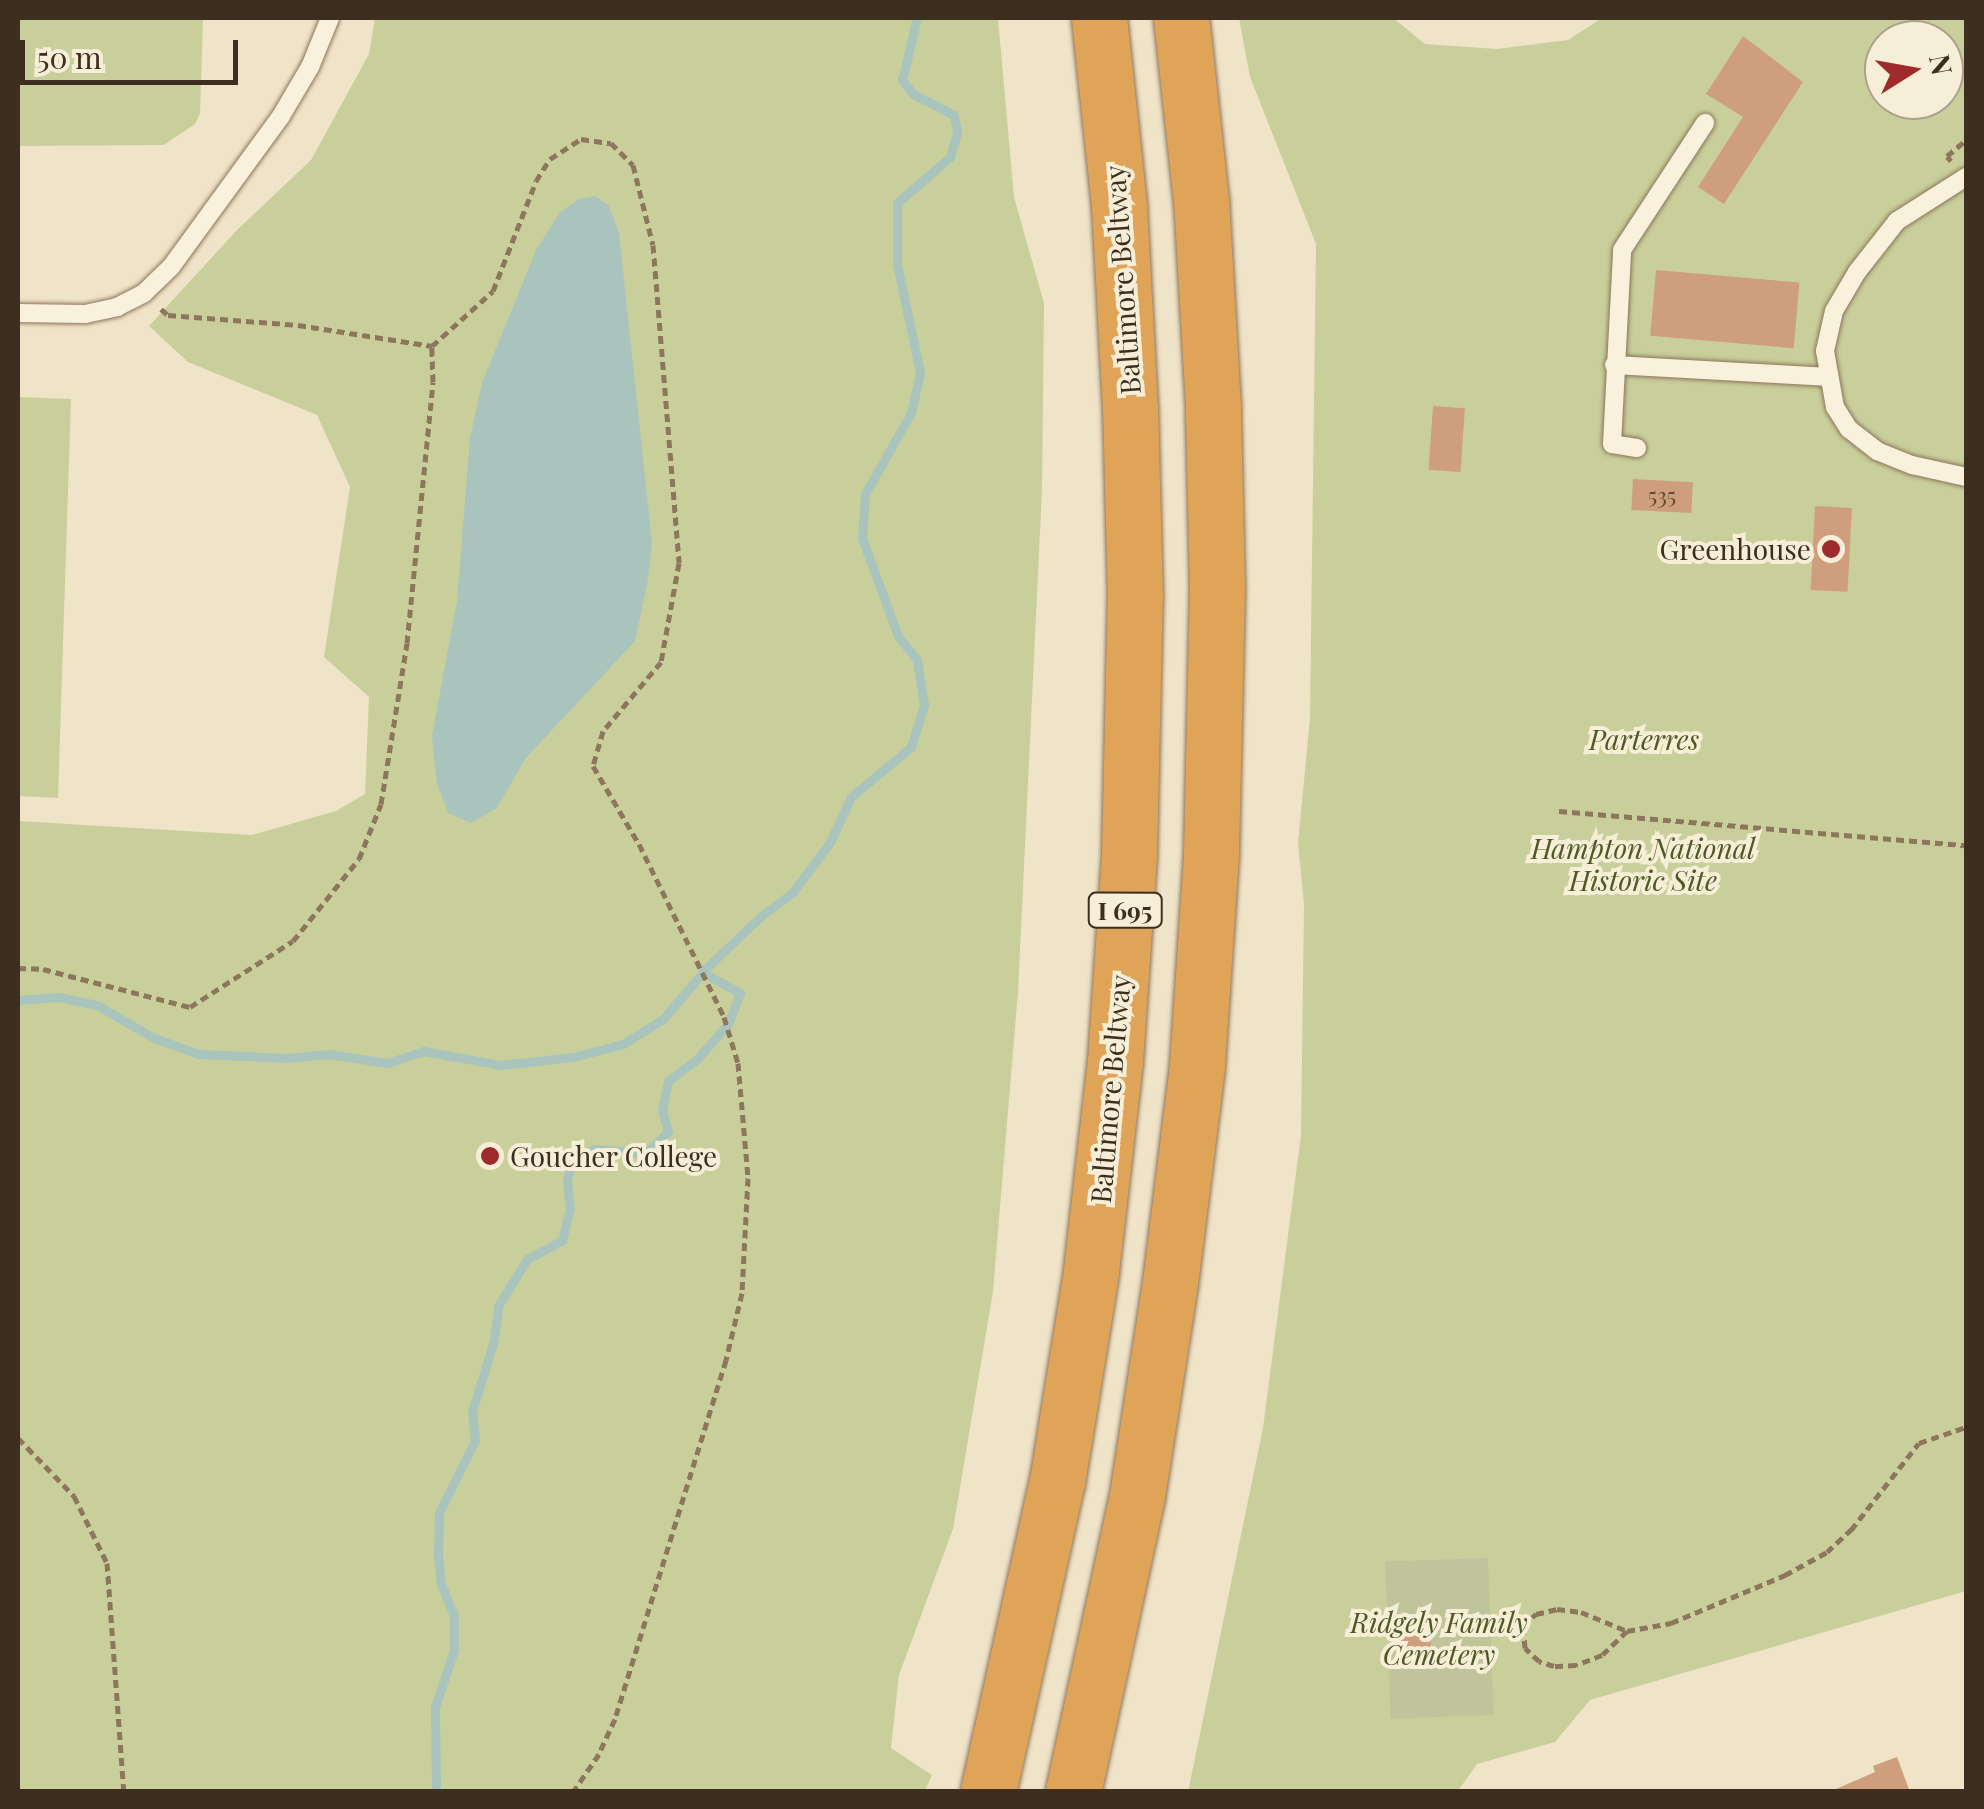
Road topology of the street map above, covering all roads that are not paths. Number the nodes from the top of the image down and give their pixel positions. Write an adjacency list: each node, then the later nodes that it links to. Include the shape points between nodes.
1 (330, 18): 6 (lane, via 281,116 171,267 144,293 85,314)
2 (1099, 18): 11 (highway, Baltimore Beltway / I 695, via 1130,409 1135,597 1129,854 1116,1061 1091,1271 1056,1482)
3 (1181, 18): 12 (highway, via 1213,407 1211,853 1197,1065 1170,1283 1137,1496)
4 (1705, 123): 7 (lane, via 1622,250)
5 (1966, 178): 8 (lane, via 1897,220 1857,272 1834,311)
6 (18, 313)
7 (1614, 365): 8 (lane); 9 (lane, via 1612,444)
8 (1826, 377): 10 (lane, via 1849,429 1877,451)
9 (1637, 448)
10 (1966, 476)
11 (988, 1792)
12 (1073, 1792)

